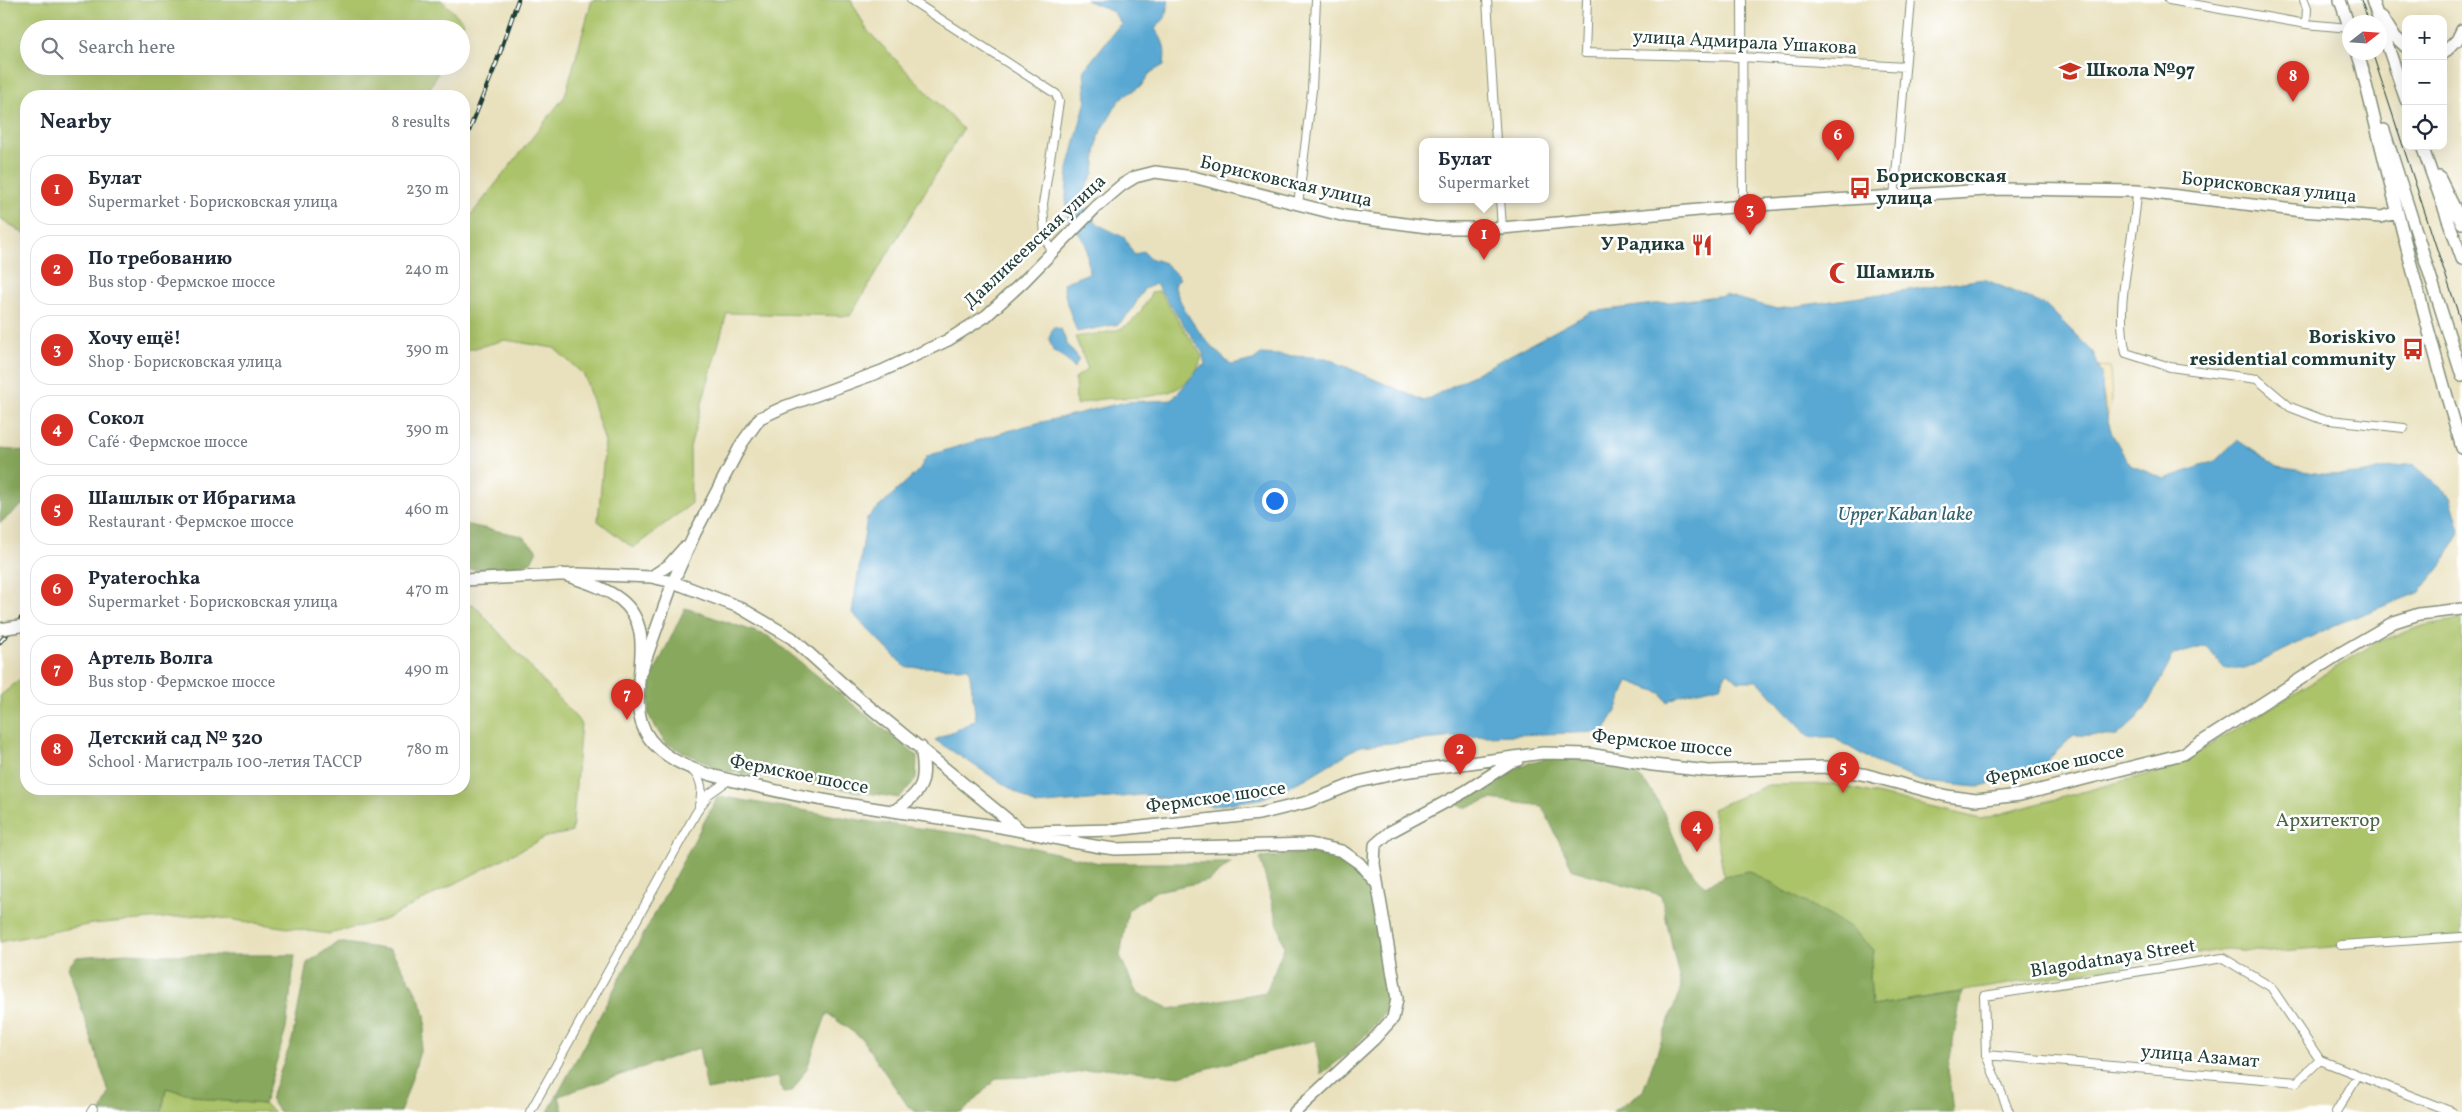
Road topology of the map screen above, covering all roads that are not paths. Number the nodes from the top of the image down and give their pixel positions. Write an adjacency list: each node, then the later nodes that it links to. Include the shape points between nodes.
1 (911, 0): 34 (street, via 1056,94 1059,102 1044,204 1045,238)
2 (1316, 0): 29 (street, via 1312,90)
3 (1487, 0): 22 (street)
4 (1586, 0): 17 (street, улица Адмирала Ушакова, via 1585,53)
5 (1742, 0): 17 (street)
6 (1911, 0): 20 (street)
7 (2169, 0): 12 (street)
8 (2304, 0): 12 (street)
9 (2340, 0): 11 (street)
10 (2373, 1): 15 (street); 21 (street)
11 (2345, 15)
12 (2306, 24): 13 (street)
13 (2342, 27)
14 (2462, 30): 16 (street)
15 (2402, 44)
16 (2447, 50)
17 (1741, 57): 20 (street, улица Адмирала Ушакова); 30 (street)
18 (2359, 60): 31 (street)
19 (2360, 60): 36 (street)
20 (1905, 67): 27 (street)
21 (2402, 88)
22 (1496, 138)
23 (2424, 150): 35 (street)
24 (2425, 150): 32 (street)
25 (1154, 172): 29 (street, Борисковская улица, via 1193,178); 34 (street, Давликеевская улица, via 1135,177 1122,185)
26 (2137, 191): 27 (street, Борисковская улица, via 2001,190); 31 (street, Борисковская улица, via 2302,211 2381,217); 37 (street, via 2123,316 2126,353 2170,367 2257,379 2290,407 2321,419)
27 (1894, 198): 30 (street, Борисковская улица)
28 (1500, 203): 33 (street)
29 (1298, 205): 33 (street, Борисковская улица, via 1345,216 1435,228)
30 (1743, 206): 33 (street, Борисковская улица)
31 (2396, 213): 38 (street)
32 (2462, 223)
33 (1502, 228)
34 (1052, 251): 39 (street, Давликеевская улица, via 986,316 948,340 882,371 760,418 742,443)
35 (2462, 259)
36 (2462, 376)
37 (2404, 428)
38 (2462, 448)
39 (695, 533): 41 (street, via 669,565); 43 (street, Фермское шоссе)
40 (562, 574): 41 (street, Фермское шоссе); 42 (street, Фермское шоссе); 47 (street, Фермское шоссе, via 597,586 621,600 633,613 640,634)
41 (651, 577): 43 (street, Фермское шоссе)
42 (470, 580)
43 (673, 582): 47 (street, Фермское шоссе); 48 (street, Фермское шоссе, via 739,607 792,638 855,695)
44 (2462, 609): 49 (street, Фермское шоссе, via 2419,614 2394,622 2183,754 2020,795 1967,799 1825,767 1709,771 1589,754)
45 (20, 626): 46 (street, bridge)
46 (0, 628)
47 (641, 672): 50 (street, Фермское шоссе, via 637,703 643,728 658,748)
48 (921, 747): 52 (street, via 922,783 912,799); 54 (street, Фермское шоссе)
49 (1543, 753): 54 (street, Фермское шоссе, via 1403,772 1358,782 1308,802 1259,814 1114,830); 55 (street, via 1511,762 1466,792 1390,832 1375,845)
50 (689, 767): 51 (street, Фермское шоссе); 53 (street, via 700,779 703,790)
51 (730, 780): 52 (street, Фермское шоссе, via 798,796); 53 (street, via 716,787)
52 (894, 810): 54 (street, Фермское шоссе)
53 (696, 813): 61 (street)
54 (1024, 831): 55 (street, Фермское шоссе, via 1092,847 1116,849 1310,844 1342,852 1359,863)
55 (1377, 884): 62 (street, via 1397,999 1393,1018)
56 (2462, 937): 57 (street)
57 (2341, 945)
58 (1986, 1055): 59 (street, улица Азамат, via 2297,1082); 59 (street, Blagodatnaya Street, via 1984,996 2223,958 2271,987); 63 (street, Blagodatnaya Street)
59 (2320, 1060): 60 (street)
60 (2358, 1075): 64 (street); 65 (street)
61 (530, 1112)
62 (1294, 1112)
63 (2009, 1112)
64 (2336, 1112)
65 (2452, 1112)

